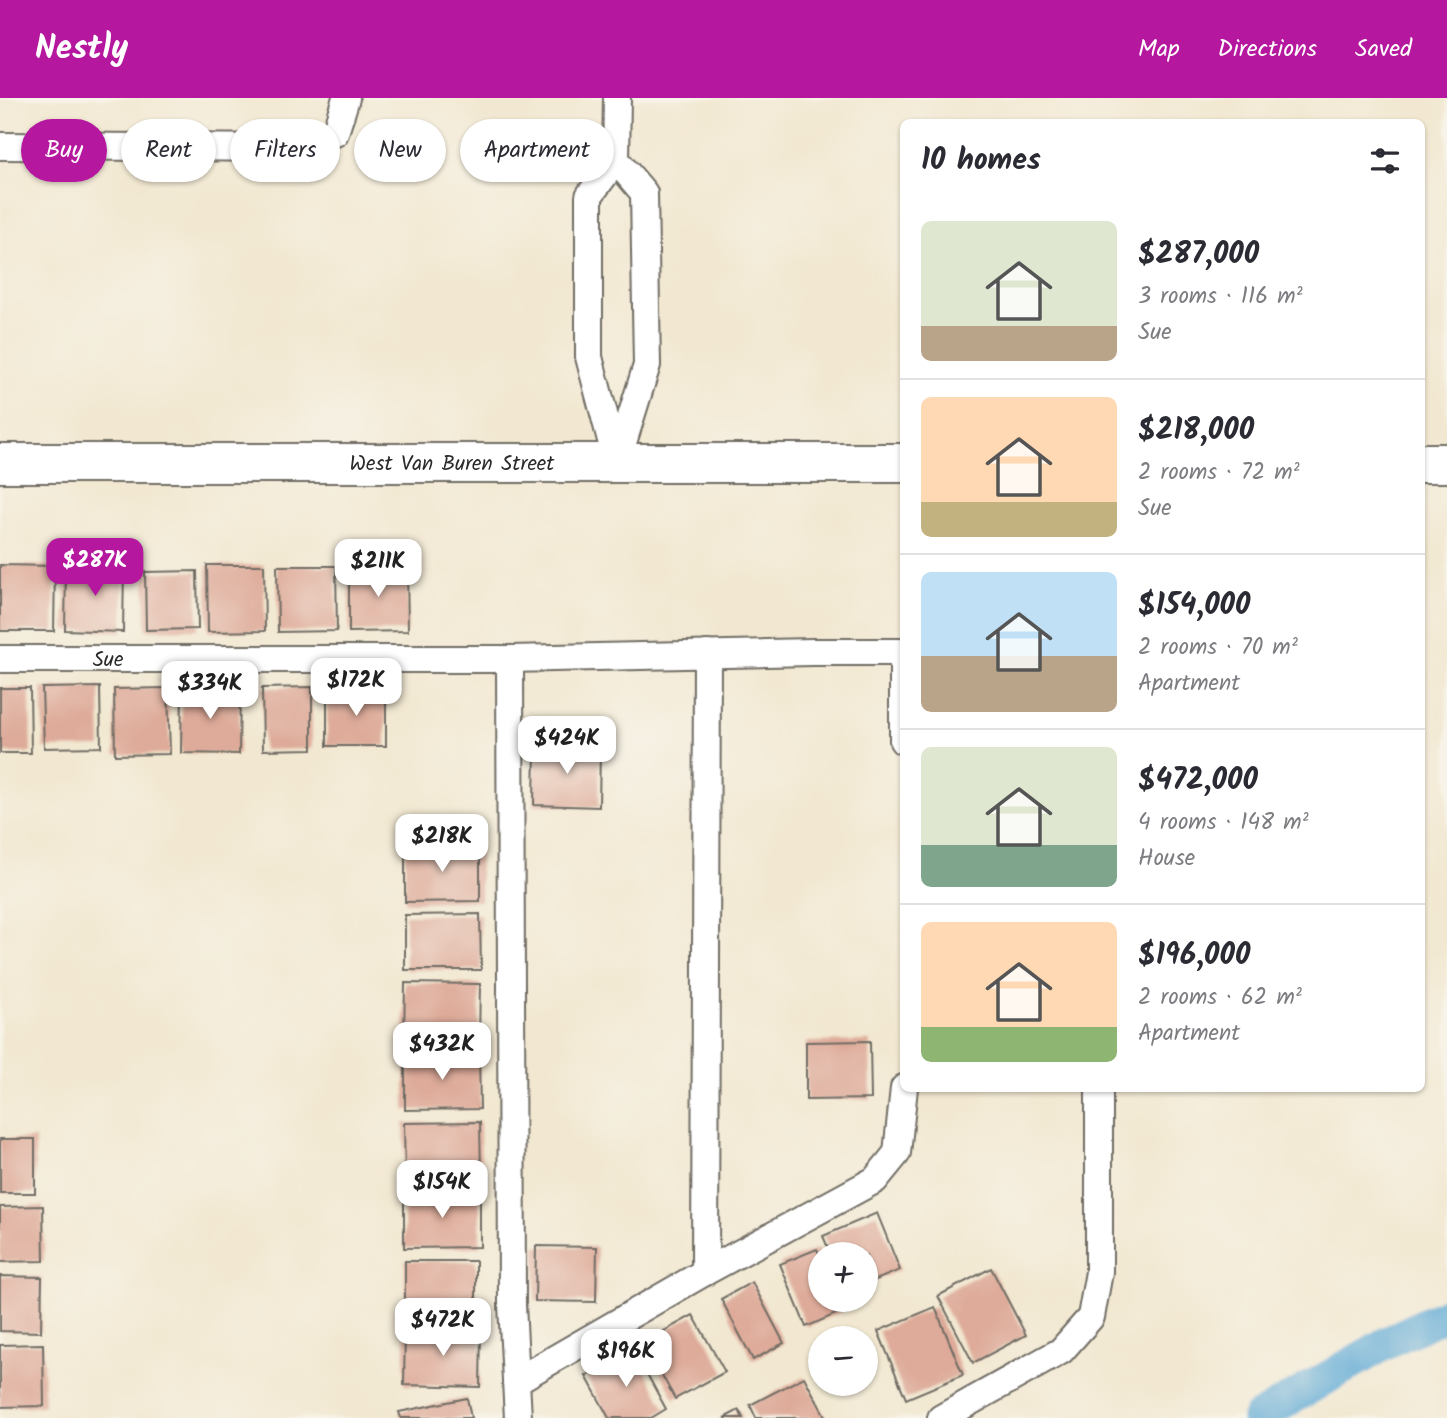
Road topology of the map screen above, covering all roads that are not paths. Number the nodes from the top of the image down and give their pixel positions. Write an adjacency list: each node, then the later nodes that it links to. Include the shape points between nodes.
1 (346, 98): 3 (street, via 335,133 284,148)
2 (617, 98): 4 (street)
3 (0, 146)
4 (616, 160): 6 (street, via 589,197 589,358); 6 (street, via 644,193 647,365)
5 (0, 463): 6 (main road, West Van Buren Street)
6 (617, 463): 7 (main road, West Van Buren Street)
7 (900, 463)
8 (1425, 463): 9 (main road)
9 (1447, 463)
10 (900, 652): 11 (street, Sue)
11 (707, 654): 13 (street, Sue); 16 (street)
12 (0, 659): 13 (street, Sue)
13 (510, 659): 17 (street)
14 (904, 1092): 16 (street, via 897,1153 876,1180)
15 (1100, 1092): 19 (street, via 1099,1272 1091,1317 1061,1351)
16 (705, 1272): 17 (street)
17 (516, 1381): 18 (street)
18 (518, 1418)
19 (941, 1418)

